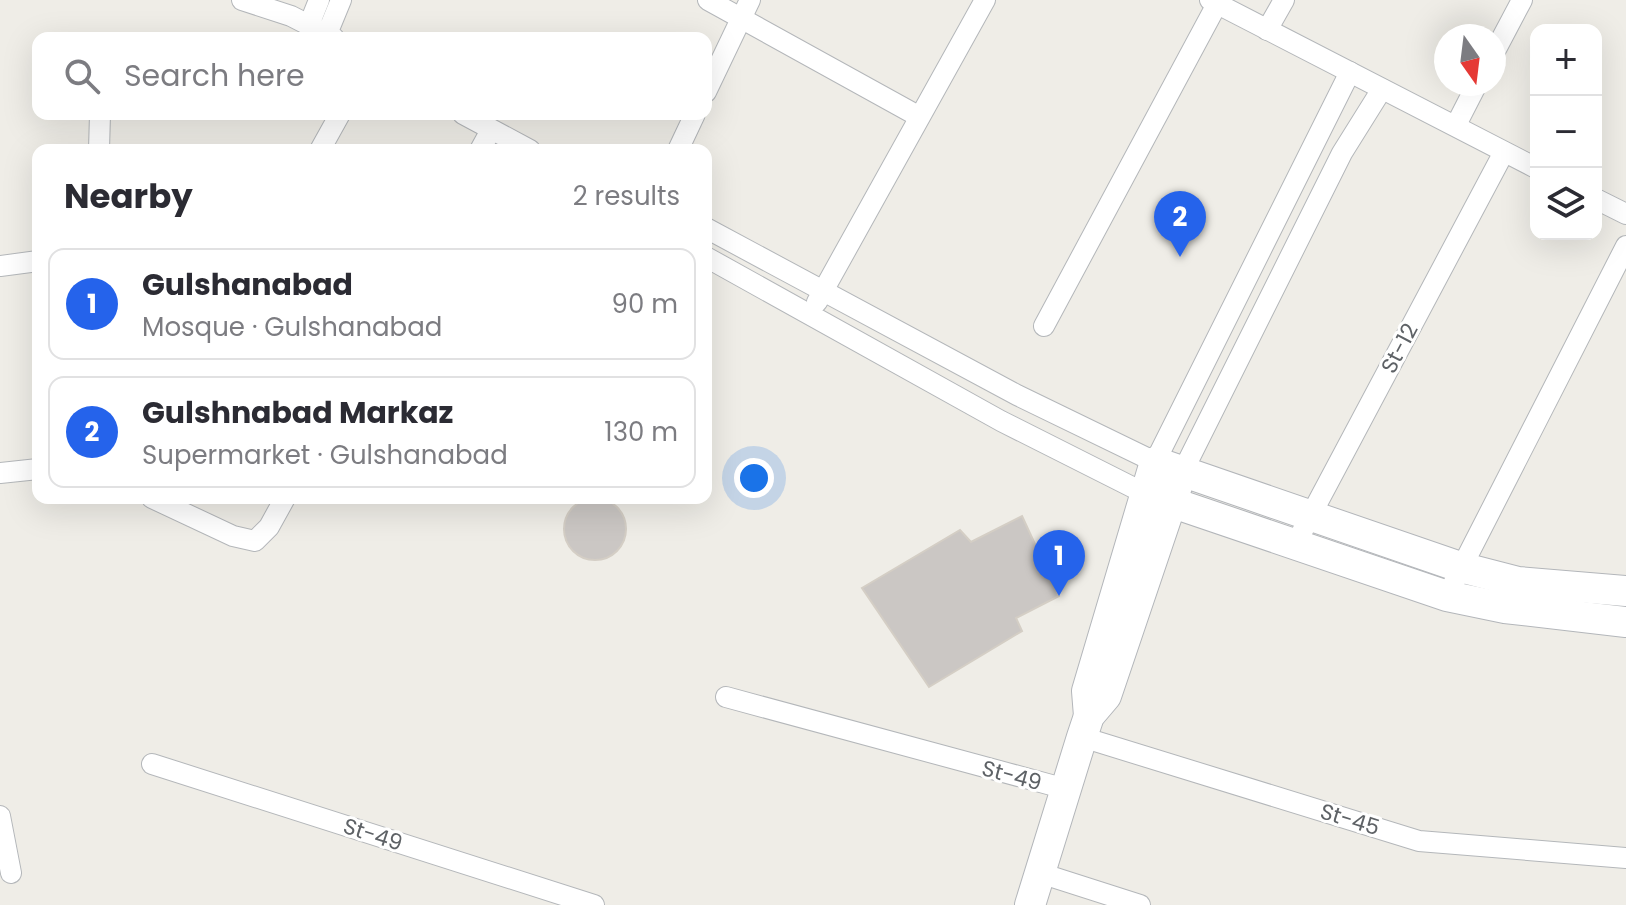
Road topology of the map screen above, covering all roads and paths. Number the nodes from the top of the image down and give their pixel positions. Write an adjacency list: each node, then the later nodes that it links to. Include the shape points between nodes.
1 (242, 0): 12 (street)
2 (319, 0): 12 (street)
3 (341, 0): 12 (street)
4 (708, 0): 9 (street)
5 (985, 0): 17 (street)
6 (1284, 0): 10 (street)
7 (1522, 0): 11 (street)
8 (1213, 2): 10 (street); 40 (street)
9 (746, 9): 14 (street); 17 (street)
10 (1267, 30): 13 (street)
11 (1506, 30)
12 (323, 32)
13 (1350, 72): 15 (street); 43 (street)
14 (712, 80)
15 (1382, 89): 22 (street); 43 (street)
16 (1471, 96): 22 (street)
17 (918, 116): 38 (street)
18 (100, 120): 24 (street)
19 (337, 120): 25 (street)
20 (474, 120): 23 (street)
21 (692, 120): 28 (street)
22 (1456, 125): 29 (street)
23 (491, 130): 26 (street); 27 (street)
24 (99, 144)
25 (323, 144)
26 (483, 144)
27 (518, 144)
28 (681, 144)
29 (1504, 152): 30 (street); 49 (street, St-12)
30 (1530, 165)
31 (1602, 202): 32 (street)
32 (1626, 214)
33 (712, 231): 38 (street)
34 (1626, 246): 51 (street)
35 (712, 260): 39 (street)
36 (32, 262): 37 (street)
37 (0, 266)
38 (823, 292): 39 (street); 41 (street)
39 (810, 316): 42 (street)
40 (1044, 326)
41 (1017, 395): 42 (street); 43 (street)
42 (1001, 421): 46 (street)
43 (1168, 468): 46 (street); 49 (street)
44 (32, 470): 45 (street)
45 (0, 473)
46 (1157, 498): 50 (street); 56 (street, via 1106,696)
47 (165, 504): 48 (street, via 255,541)
48 (282, 504)
49 (1309, 518): 50 (street, St-12); 51 (street)
50 (1295, 545): 53 (street)
51 (1460, 567): 52 (street, via 1518,582); 53 (street)
52 (1626, 591)
53 (1447, 596): 54 (street)
54 (1626, 622)
55 (726, 697): 58 (street, St-49)
56 (1086, 726): 58 (street); 60 (street, St-45, via 1419,841)
57 (152, 764): 63 (street, St-49)
58 (1066, 789): 62 (street)
59 (0, 816): 61 (street)
60 (1626, 858)
61 (11, 873)
62 (1040, 873): 64 (street); 65 (street)
63 (594, 905)
64 (1030, 905)
65 (1140, 905)

